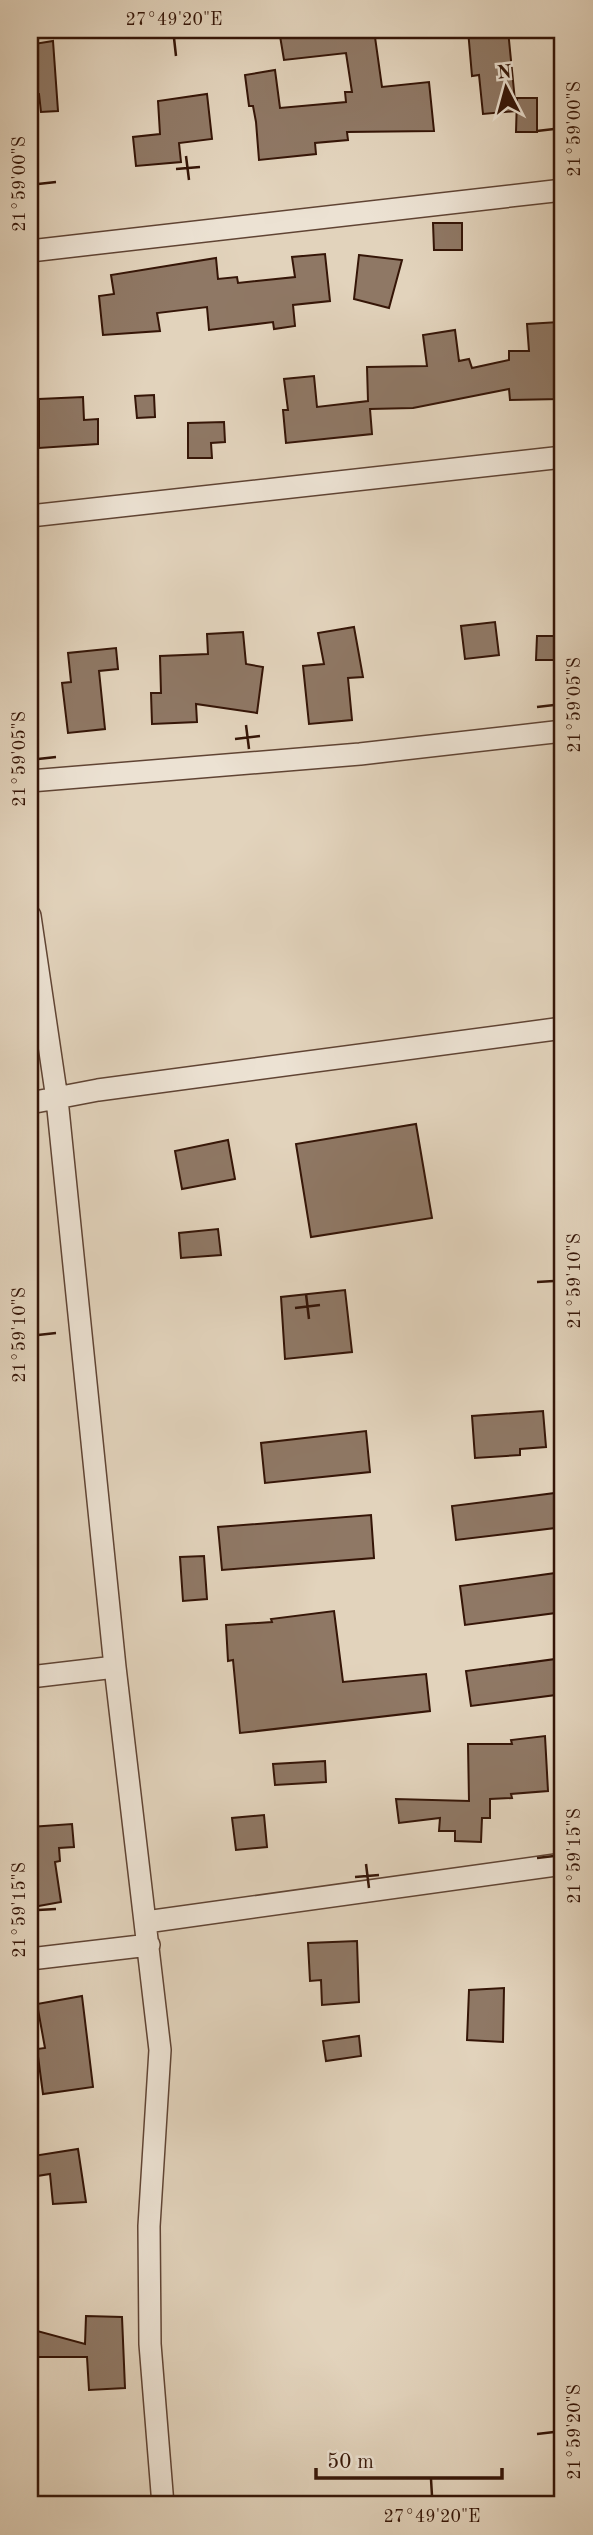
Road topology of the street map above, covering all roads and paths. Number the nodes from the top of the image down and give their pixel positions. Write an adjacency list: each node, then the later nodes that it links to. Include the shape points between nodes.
1 (563, 190): 2 (street)
2 (30, 251)
3 (563, 457): 4 (street)
4 (30, 516)
5 (563, 731): 6 (street, via 360,754)
6 (30, 781)
7 (30, 916): 9 (street)
8 (563, 1028): 9 (street)
9 (57, 1099): 10 (street); 11 (street)
10 (30, 1103)
11 (115, 1667): 12 (street); 14 (street)
12 (30, 1677)
13 (563, 1864): 14 (street)
14 (146, 1922): 15 (street)
15 (149, 1945): 16 (street); 17 (street, via 160,2050 149,2226 150,2344)
16 (30, 1959)
17 (163, 2505)

